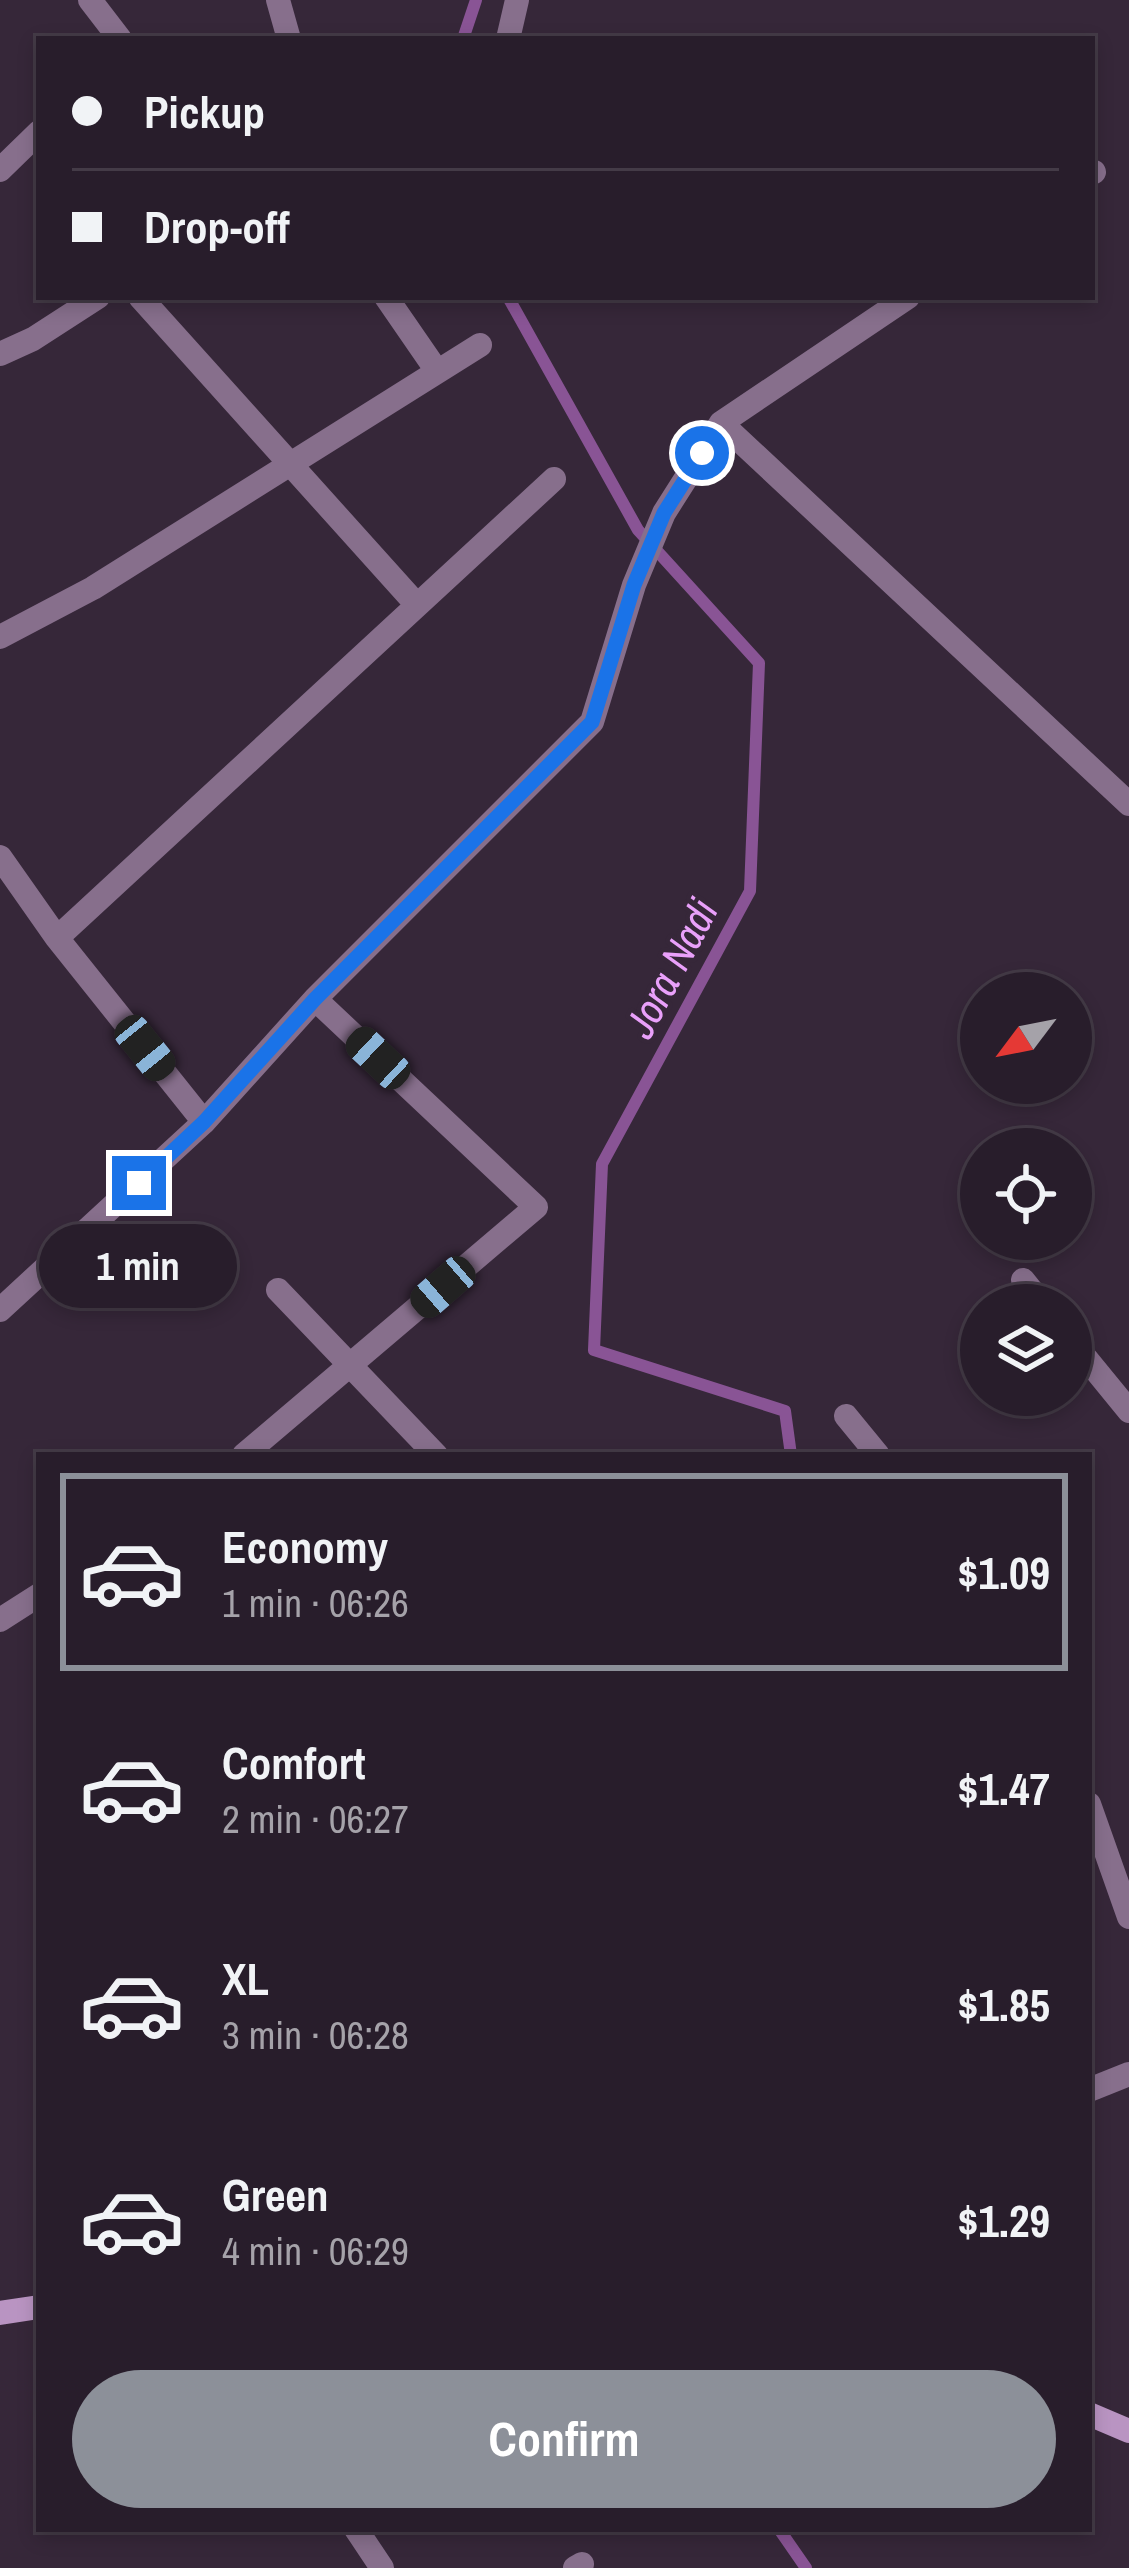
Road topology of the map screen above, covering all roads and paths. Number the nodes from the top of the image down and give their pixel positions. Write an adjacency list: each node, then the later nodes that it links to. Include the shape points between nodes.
1 (91, 0): 4 (street)
2 (278, 0): 5 (street)
3 (517, 0): 6 (street)
4 (118, 36)
5 (288, 36)
6 (509, 36)
7 (36, 135): 8 (street)
8 (0, 170)
9 (93, 300): 14 (street)
10 (143, 300): 17 (street)
11 (388, 300): 15 (street)
12 (904, 300): 16 (street)
13 (480, 345): 15 (street)
14 (0, 353)
15 (437, 371): 17 (street)
16 (721, 423): 21 (street); 24 (street, via 664,513 592,722)
17 (290, 465): 19 (street); 20 (street)
18 (554, 478): 19 (street)
19 (417, 605): 23 (street)
20 (0, 637)
21 (1129, 804)
22 (0, 857): 23 (street)
23 (58, 938): 25 (street)
24 (315, 999): 25 (street); 30 (street, via 536,1207)
25 (204, 1122): 29 (street)
26 (1023, 1280): 27 (street)
27 (1026, 1284)
28 (278, 1290): 30 (street)
29 (3, 1303)
30 (351, 1366): 34 (street); 35 (street)
31 (1092, 1366): 32 (street)
32 (1129, 1411)
33 (846, 1416): 36 (street)
34 (248, 1452)
35 (433, 1452)
36 (876, 1452)
37 (36, 1597): 38 (street)
38 (0, 1620)
39 (1092, 1812): 40 (street)
40 (1129, 1917)
41 (1129, 2074): 42 (street)
42 (1092, 2089)
43 (36, 2307): 44 (main road)
44 (0, 2313)
45 (1092, 2415): 46 (main road)
46 (1129, 2431)
47 (358, 2532): 48 (street)
48 (382, 2568)

